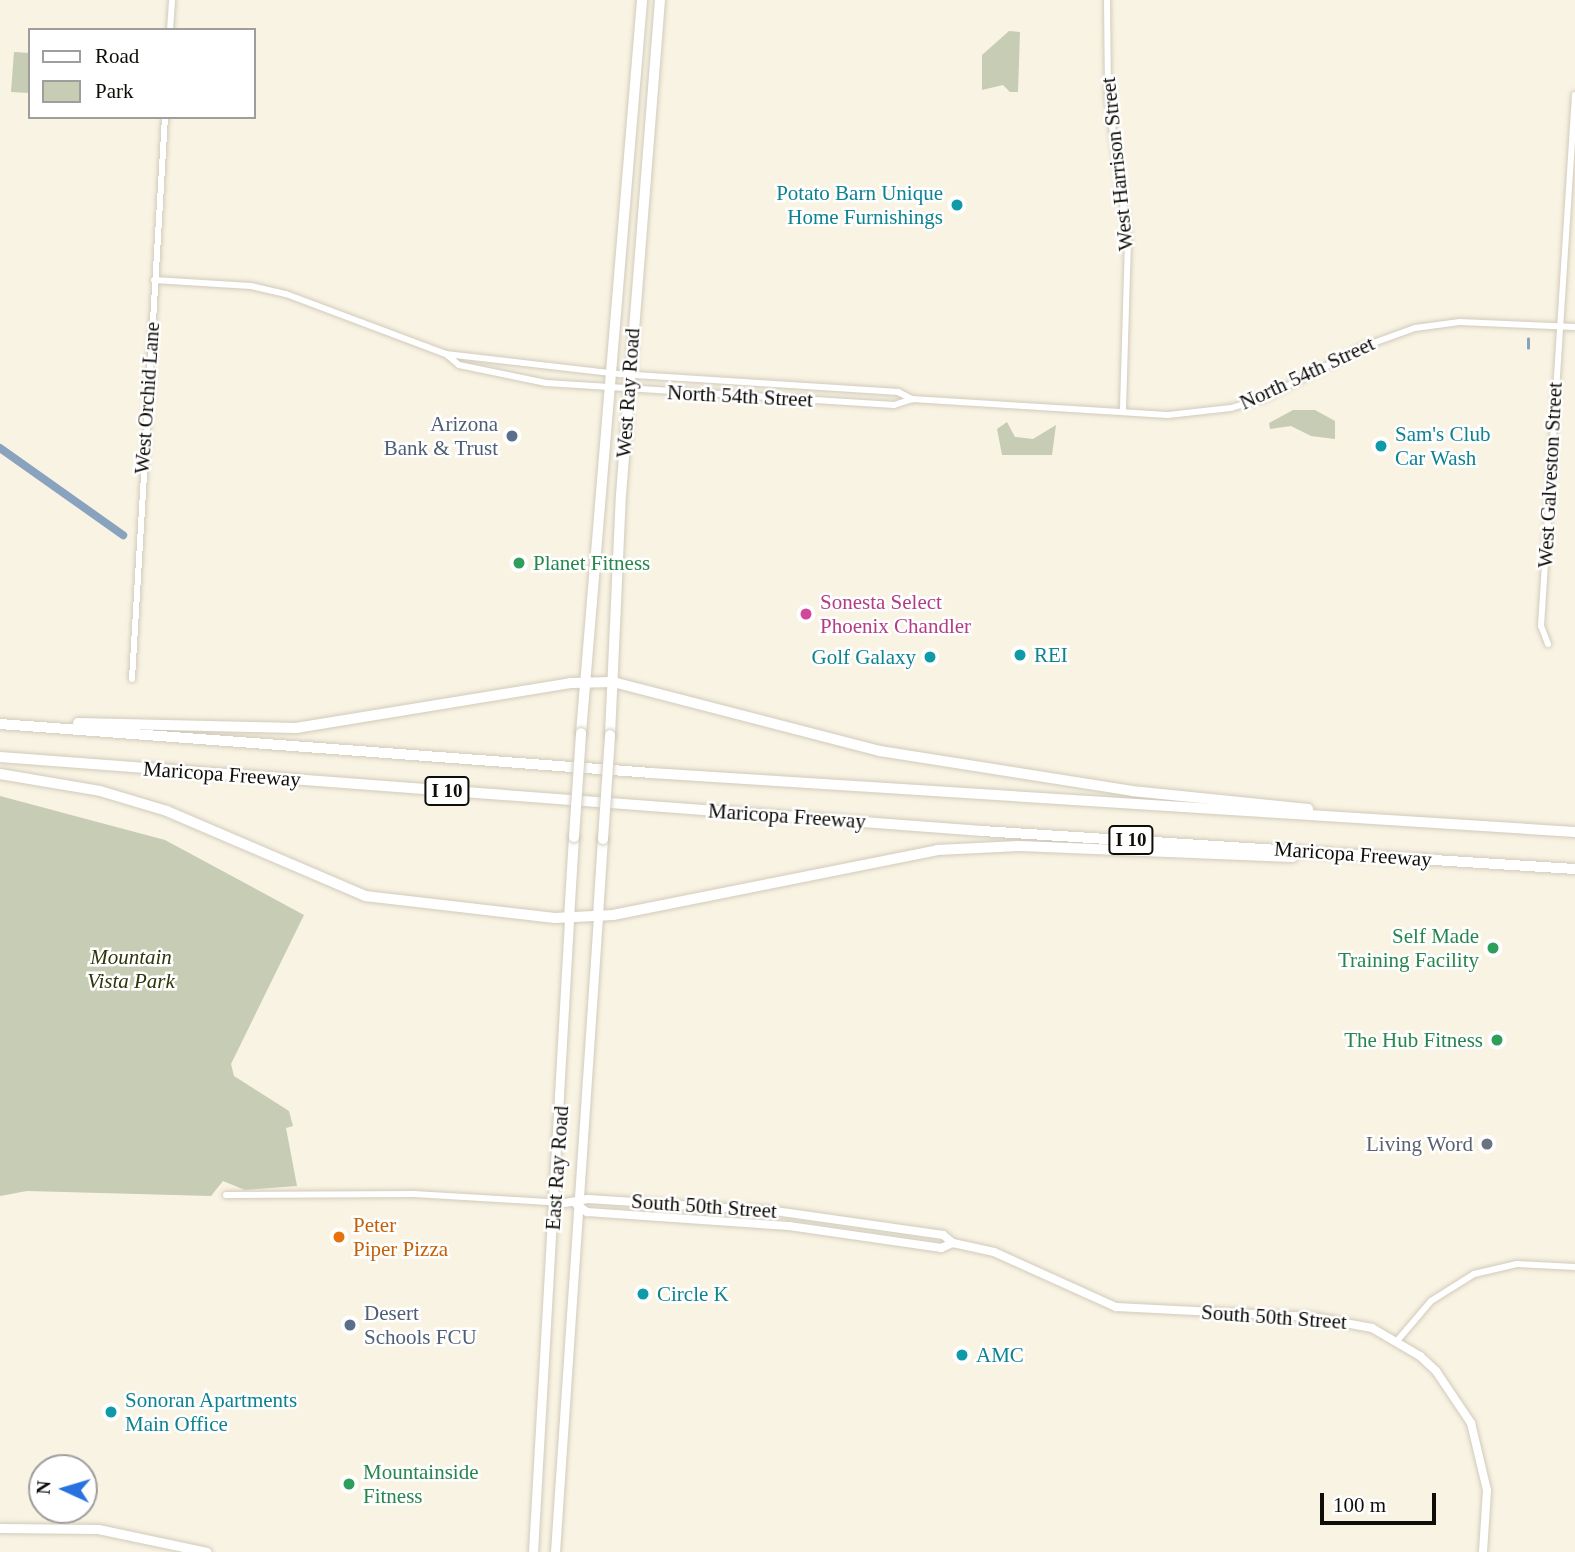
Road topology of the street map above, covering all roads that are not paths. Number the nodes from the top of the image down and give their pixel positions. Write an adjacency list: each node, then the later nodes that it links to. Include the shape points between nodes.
1 (172, 0): 5 (street)
2 (642, 0): 12 (main road, West Ray Road)
3 (660, 0): 13 (main road, West Ray Road)
4 (1107, 0): 17 (street, West Harrison Street, via 1108,97 1128,240)
5 (170, 28)
6 (1575, 95): 9 (street, West Galveston Street)
7 (164, 119): 8 (street, West Orchid Lane)
8 (154, 280): 11 (street, North 54th Street, via 251,286 286,294); 19 (street, West Orchid Lane)
9 (1559, 327): 10 (street, North 54th Street); 17 (street, North 54th Street, via 1460,322 1415,328 1365,346 1264,398 1231,408 1190,415); 18 (street, West Galveston Street, via 1541,626)
10 (1575, 327)
11 (446, 355): 12 (street, North 54th Street); 14 (street, North 54th Street, via 459,365 500,376)
12 (609, 373): 13 (street, North 54th Street); 14 (main road, West Ray Road)
13 (630, 374): 15 (main road, West Ray Road); 16 (street, North 54th Street, via 898,391)
14 (608, 388): 15 (street, North 54th Street); 20 (main road, West Ray Road)
15 (629, 390): 16 (street, North 54th Street, via 894,405); 21 (main road, West Ray Road)
16 (912, 399): 17 (street, North 54th Street)
17 (1123, 412)
18 (1548, 644)
19 (132, 679)
20 (584, 682): 21 (highway); 22 (highway, via 306,727); 25 (main road, West Ray Road, bridge)
21 (613, 682): 26 (main road, West Ray Road, bridge); 27 (highway, via 880,751 1056,780 1258,800)
22 (0, 724): 27 (highway, Maricopa Freeway / I 10, via 651,773)
23 (0, 757): 29 (highway, Maricopa Freeway / I 10, via 982,831)
24 (0, 774): 32 (highway, via 100,791 167,811 365,897)
25 (578, 784): 32 (main road, East Ray Road, bridge)
26 (607, 787): 31 (main road, East Ray Road, bridge)
27 (1370, 818): 28 (highway, Maricopa Freeway / I 10)
28 (1575, 832)
29 (1367, 855): 30 (highway, Maricopa Freeway / I 10); 31 (highway, via 1255,858 1018,846 937,850)
30 (1575, 869)
31 (598, 916): 32 (highway); 36 (main road, East Ray Road)
32 (569, 919): 34 (main road, East Ray Road)
33 (226, 1195): 34 (street, South 50th Street, via 414,1194)
34 (554, 1202): 35 (street, South 50th Street); 43 (main road, East Ray Road)
35 (565, 1203): 36 (street, South 50th Street)
36 (576, 1204): 37 (street, South 50th Street, via 587,1212 779,1225 941,1248); 37 (street, South 50th Street, via 588,1199 789,1212 943,1235); 44 (main road, East Ray Road)
37 (953, 1243): 39 (street, South 50th Street, via 994,1252 1116,1307 1313,1317 1356,1323)
38 (1575, 1267): 39 (street, via 1517,1264 1474,1274 1430,1301)
39 (1397, 1342): 45 (street, South 50th Street, via 1436,1371 1471,1423 1486,1490)
40 (0, 1528): 41 (main road, via 87,1528)
41 (180, 1548): 42 (main road)
42 (207, 1552)
43 (533, 1552)
44 (555, 1552)
45 (1483, 1552)

